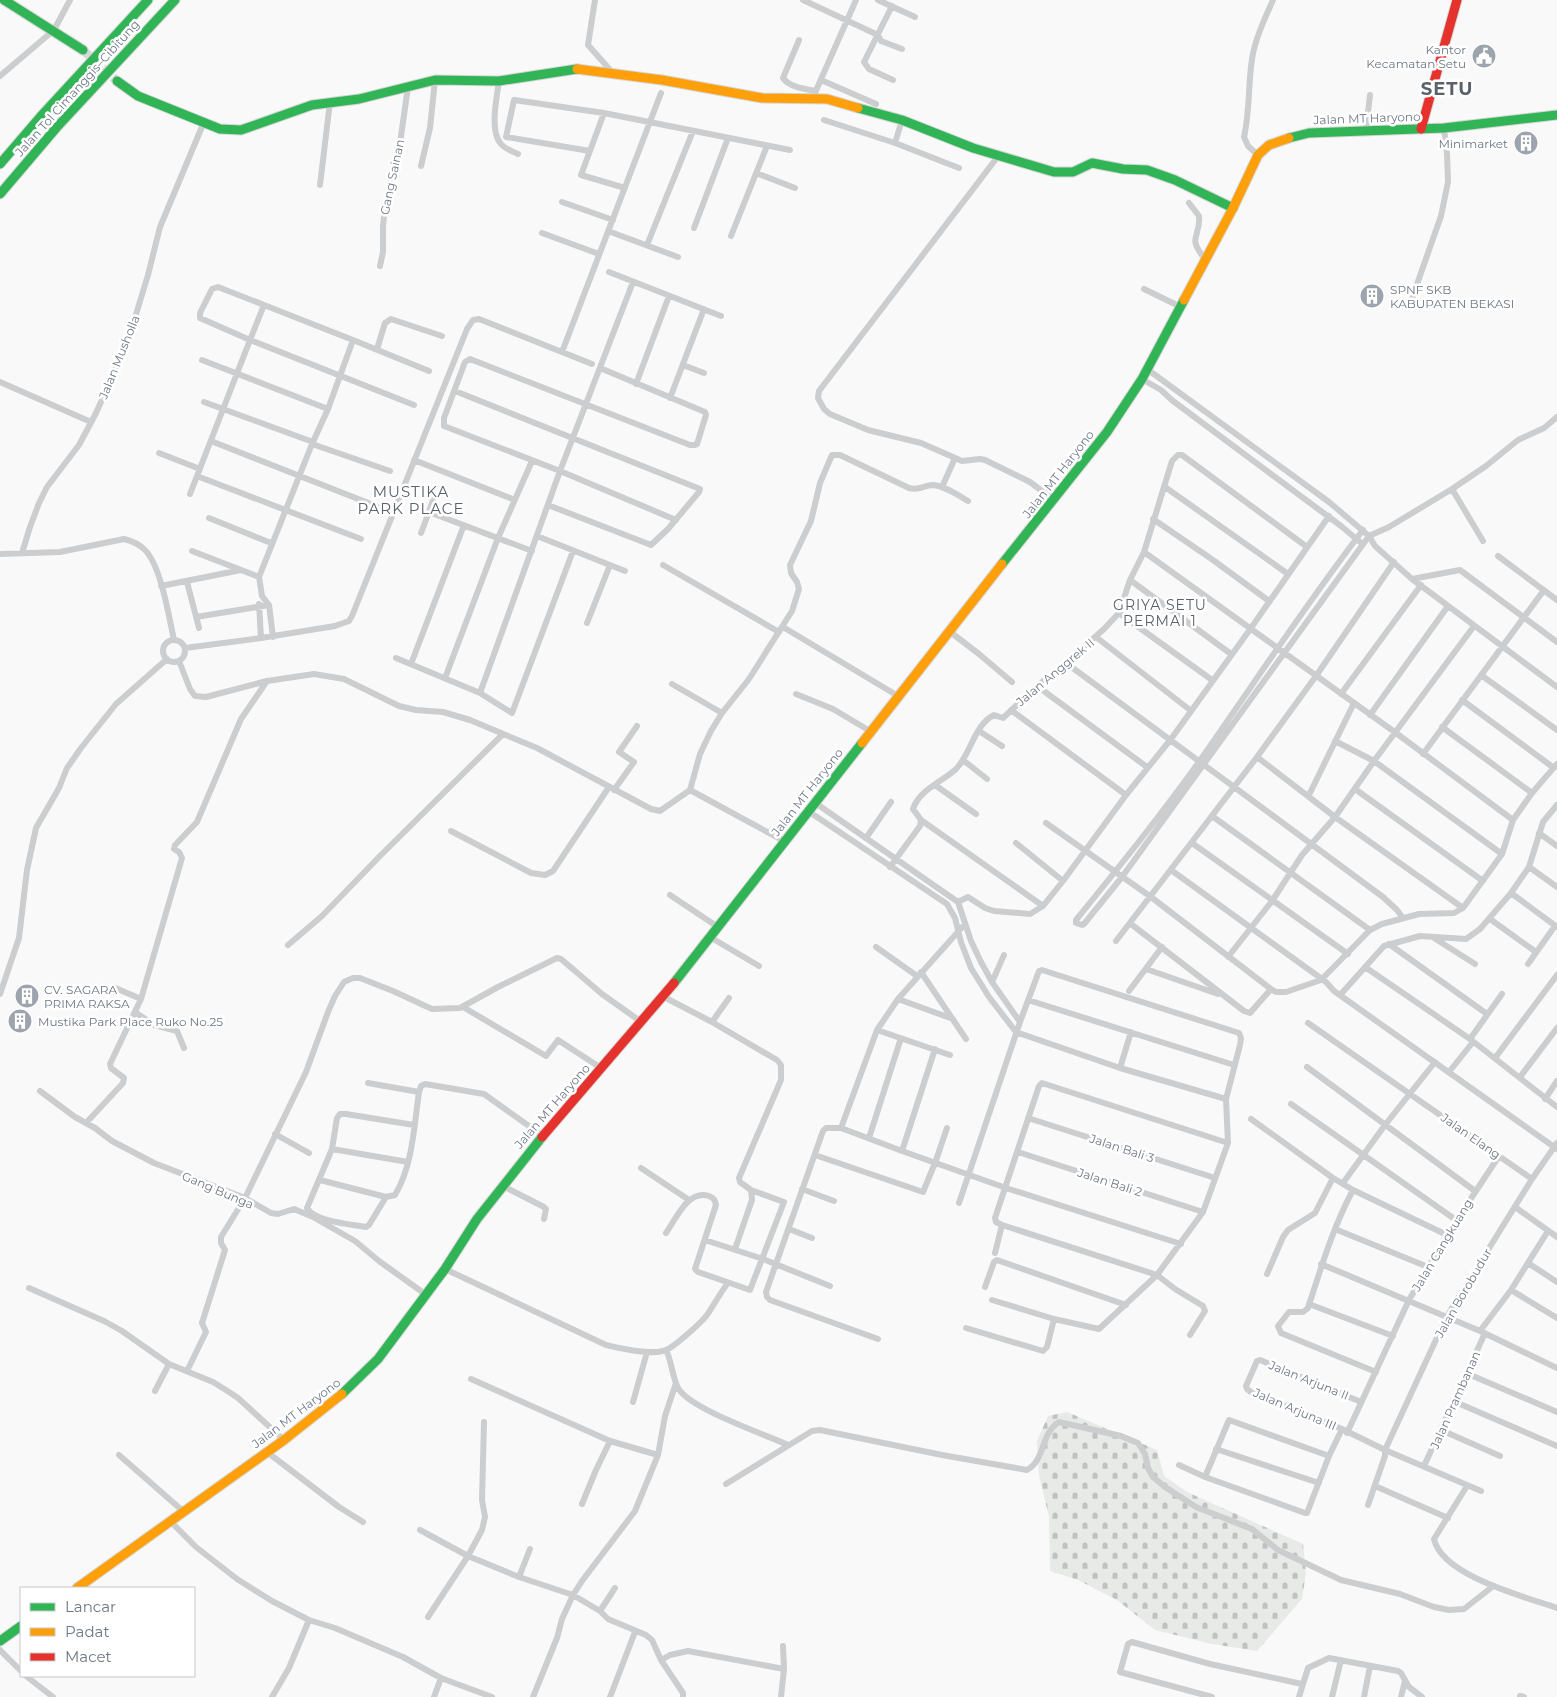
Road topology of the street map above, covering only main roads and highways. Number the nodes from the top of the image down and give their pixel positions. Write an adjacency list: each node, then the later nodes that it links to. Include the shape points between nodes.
1 (4, 0): 5 (main road)
2 (148, 0): 9 (main road, Jalan Tol Cimanggis–Cibitung)
3 (175, 0): 10 (main road, Jalan Tol Cimanggis–Cibitung, via 57,127)
4 (1457, 0): 8 (main road)
5 (83, 50)
6 (117, 81): 11 (main road, via 138,96 220,129 241,130 312,105 359,99 435,80 499,81 580,68 762,98 814,95 902,120 974,148 1063,173 1092,163 1147,170)
7 (1557, 115): 8 (main road, Jalan MT Haryono)
8 (1421, 129): 11 (main road, Jalan MT Haryono, via 1309,132 1283,139 1258,155)
9 (0, 164)
10 (0, 194)
11 (1233, 208): 12 (main road, Jalan MT Haryono, via 1142,379 1107,432 684,971 525,1157 378,1359 358,1380 284,1440)
12 (78, 1587)
13 (20, 1627): 14 (main road)
14 (1, 1639)

